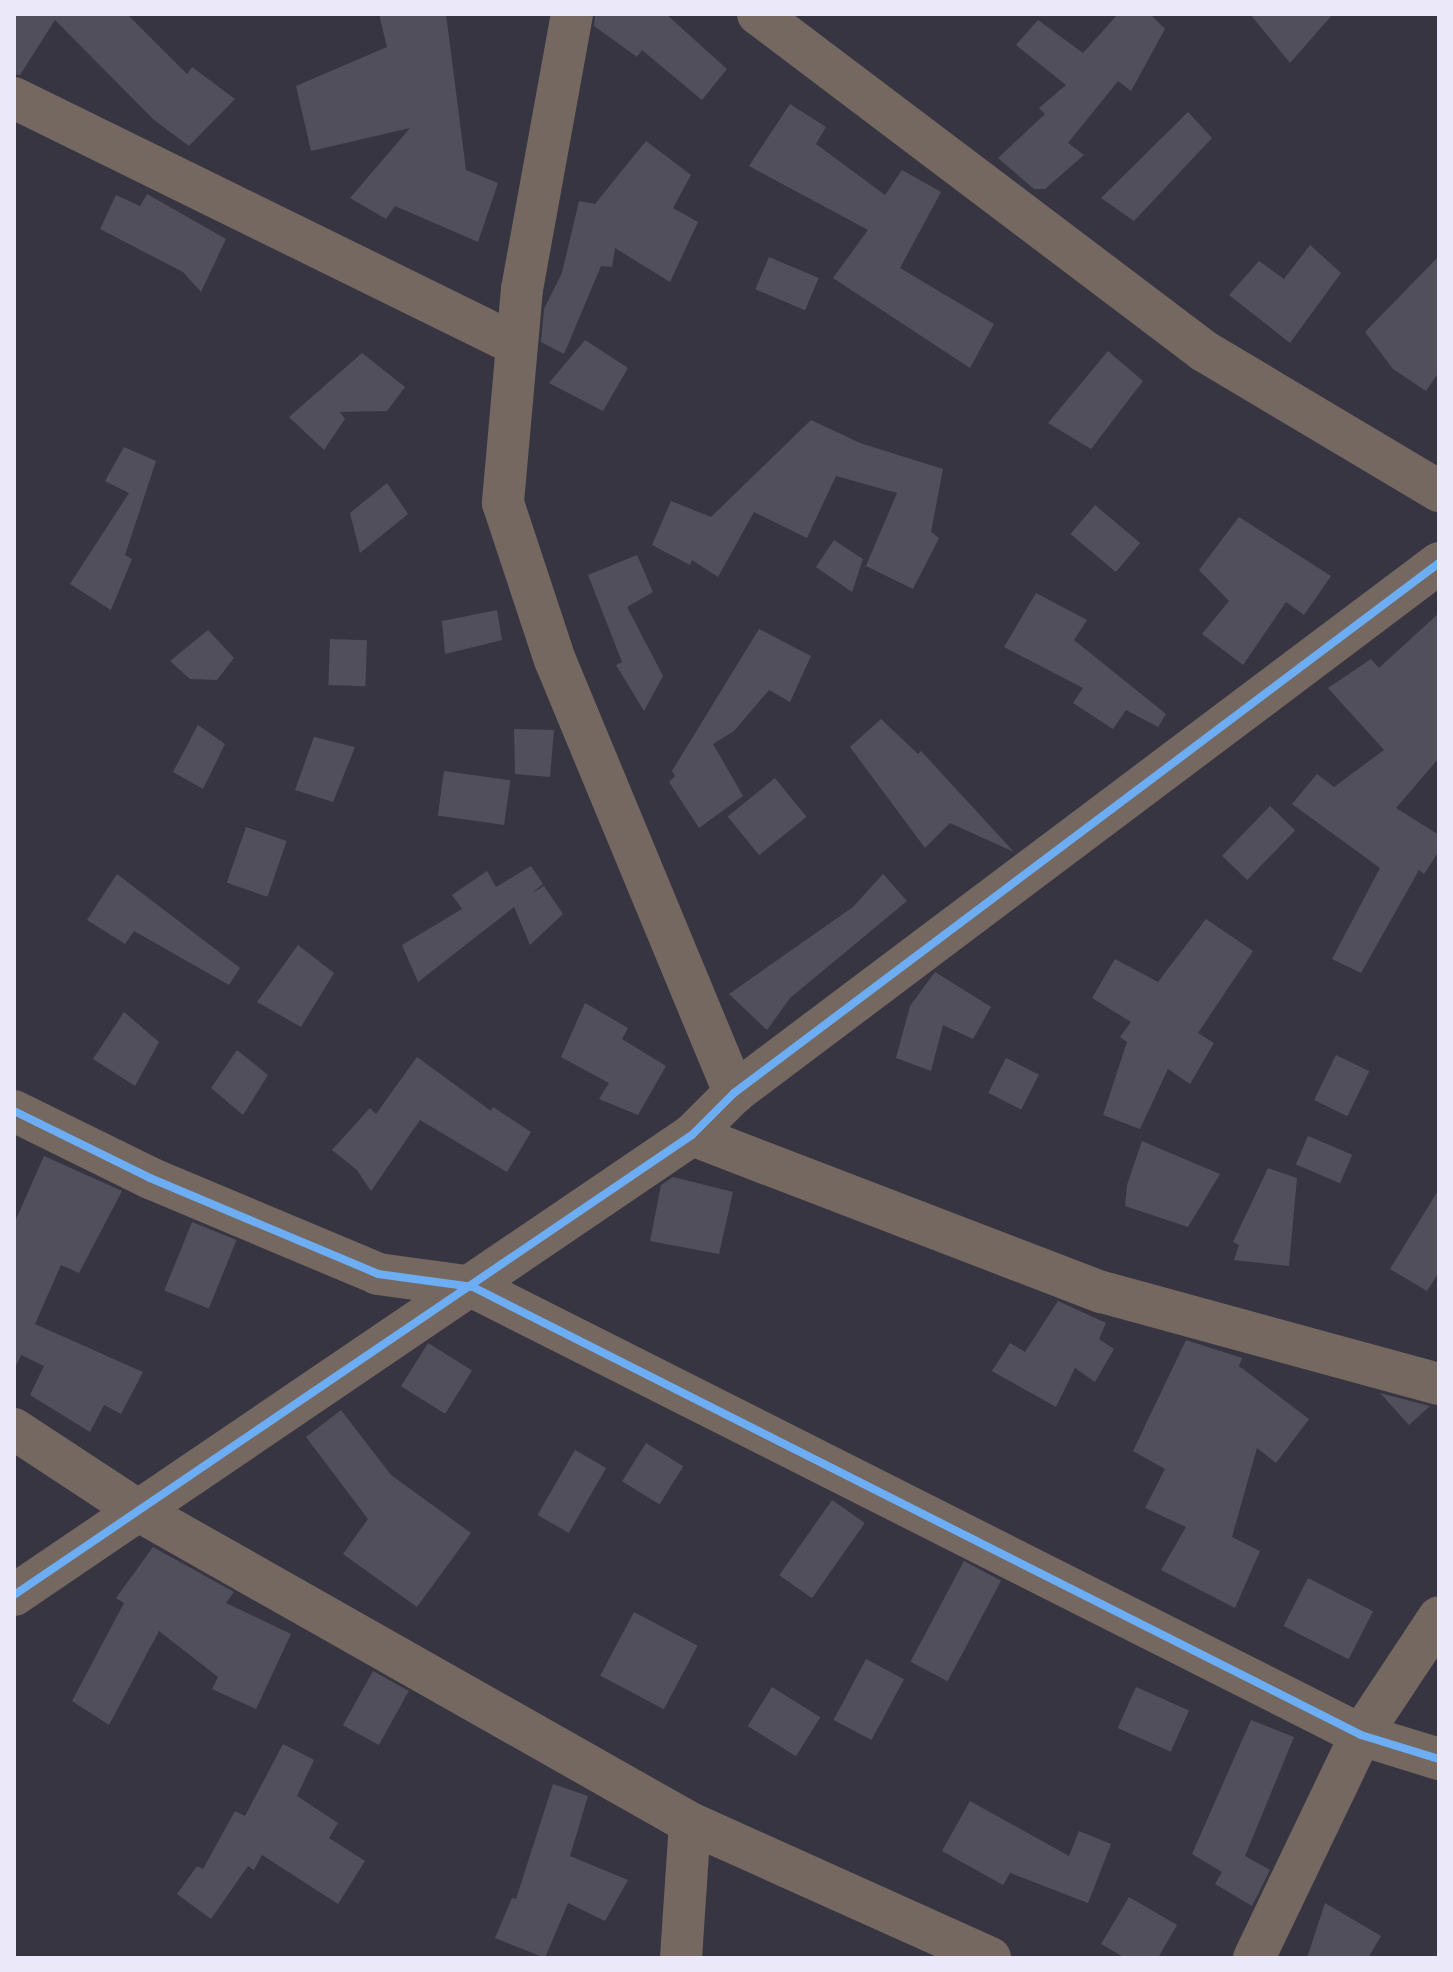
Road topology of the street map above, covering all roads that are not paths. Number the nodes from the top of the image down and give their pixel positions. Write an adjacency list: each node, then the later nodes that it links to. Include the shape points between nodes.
1 (572, 14): 4 (street, via 522,289)
2 (758, 14): 5 (street, via 1204,351)
3 (14, 98): 4 (street)
4 (517, 345): 7 (street, via 503,503 555,660)
5 (1439, 491)
6 (1439, 563): 7 (street)
7 (734, 1093): 9 (street)
8 (14, 1111): 10 (street, via 150,1178 378,1274)
9 (692, 1135): 10 (street); 11 (street, via 1102,1292)
10 (473, 1287): 13 (street); 16 (street)
11 (1439, 1384)
12 (14, 1429): 13 (street)
13 (139, 1511): 14 (street); 18 (street)
14 (14, 1595)
15 (1439, 1617): 16 (street)
16 (1361, 1735): 17 (street); 21 (street)
17 (1439, 1759)
18 (690, 1823): 19 (street); 20 (street)
19 (681, 1958)
20 (990, 1958)
21 (1254, 1958)

